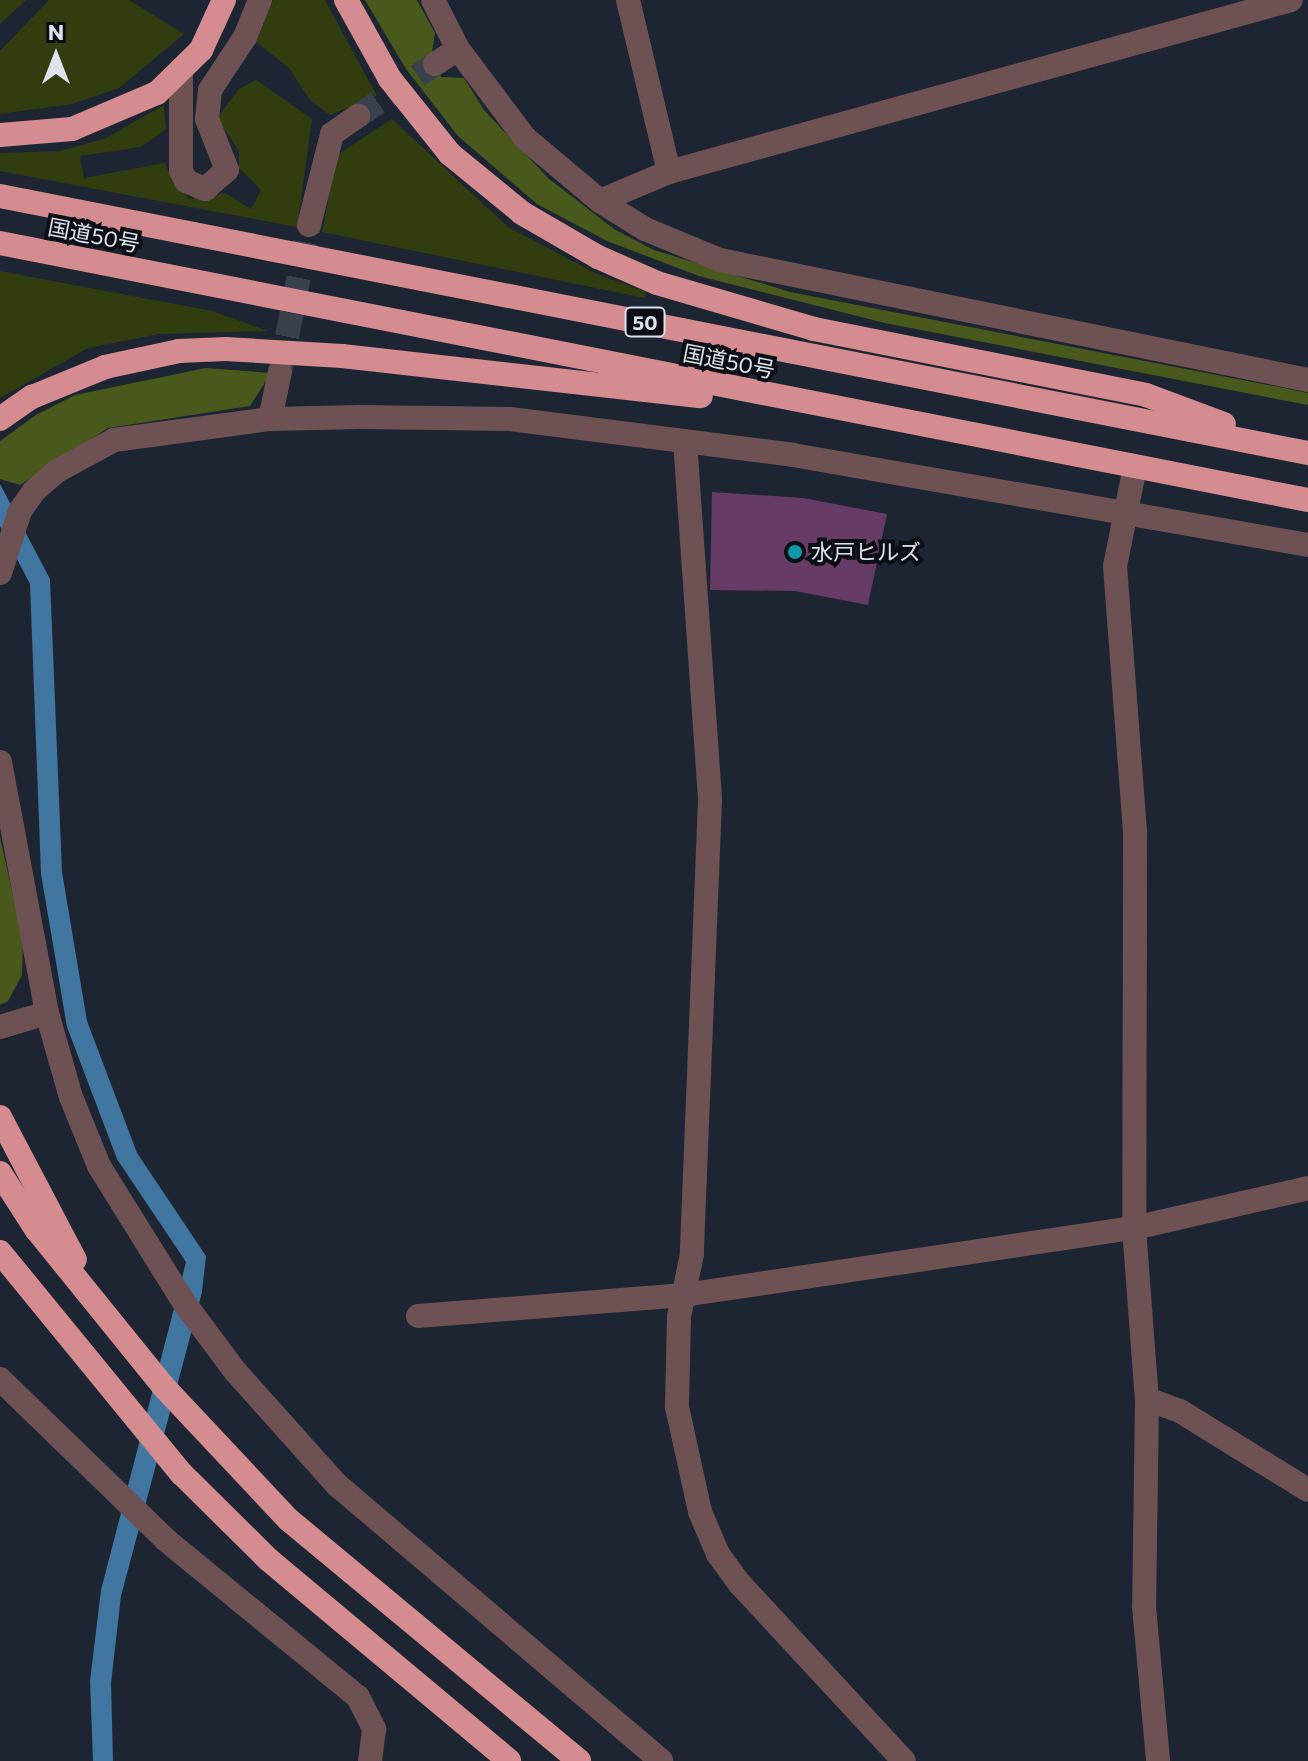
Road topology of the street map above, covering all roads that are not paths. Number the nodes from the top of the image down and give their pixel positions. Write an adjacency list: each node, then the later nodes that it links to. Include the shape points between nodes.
1 (224, 0): 9 (highway, via 201,50)
2 (260, 0): 9 (street, via 245,37 210,90 207,119 227,170 223,179 205,189 186,181 181,171)
3 (346, 0): 23 (highway, via 390,79 450,154 522,213 598,257 657,283 814,329 1146,395)
4 (433, 0): 7 (street)
5 (628, 0): 12 (street)
6 (1291, 0): 12 (street)
7 (458, 49): 8 (street); 14 (street, via 525,138)
8 (435, 64)
9 (181, 73): 11 (highway, via 157,93 105,119 72,129)
10 (358, 116): 15 (street, via 332,134)
11 (0, 135)
12 (669, 172): 14 (street)
13 (0, 196): 23 (highway, 国道50号 / 50)
14 (600, 201): 18 (street, via 645,229 720,260)
15 (309, 225)
16 (0, 243): 19 (highway, 国道50号 / 50)
17 (280, 372): 21 (street)
18 (1308, 380)
19 (843, 410): 20 (highway, via 342,356 226,349 179,351 105,367 32,397); 24 (highway, 国道50号 / 50)
20 (0, 419)
21 (270, 419): 22 (street, via 510,419); 28 (street, via 149,432 114,440 79,457 34,491 20,511)
22 (685, 441): 26 (street, via 890,469); 40 (street, via 710,800 692,1254)
23 (1299, 451)
24 (1135, 467): 25 (highway, 国道50号 / 50); 26 (street)
25 (1308, 500)
26 (1127, 513): 27 (street); 35 (street, via 1115,566 1135,833)
27 (1308, 545)
28 (0, 573)
29 (0, 762): 30 (street)
30 (47, 1013): 31 (street); 48 (street, via 71,1097 99,1166 185,1304 235,1371 336,1484)
31 (0, 1027)
32 (0, 1117): 39 (highway)
33 (0, 1173): 39 (highway, via 36,1229)
34 (1308, 1188): 35 (street)
35 (1134, 1228): 40 (street); 43 (street)
36 (0, 1235): 38 (highway)
37 (0, 1252): 38 (highway)
38 (20, 1274): 46 (highway, via 97,1376 182,1474 269,1560)
39 (91, 1293): 47 (highway, via 163,1386 289,1520)
40 (684, 1295): 41 (street); 49 (street, via 677,1407 700,1512 718,1554)
41 (418, 1316)
42 (0, 1379): 45 (street, via 166,1540 358,1697 374,1729)
43 (1147, 1399): 44 (street, via 1180,1411); 50 (street, via 1144,1606)
44 (1308, 1490)
45 (370, 1761)
46 (509, 1761)
47 (579, 1761)
48 (661, 1761)
49 (904, 1761)
50 (1158, 1761)

